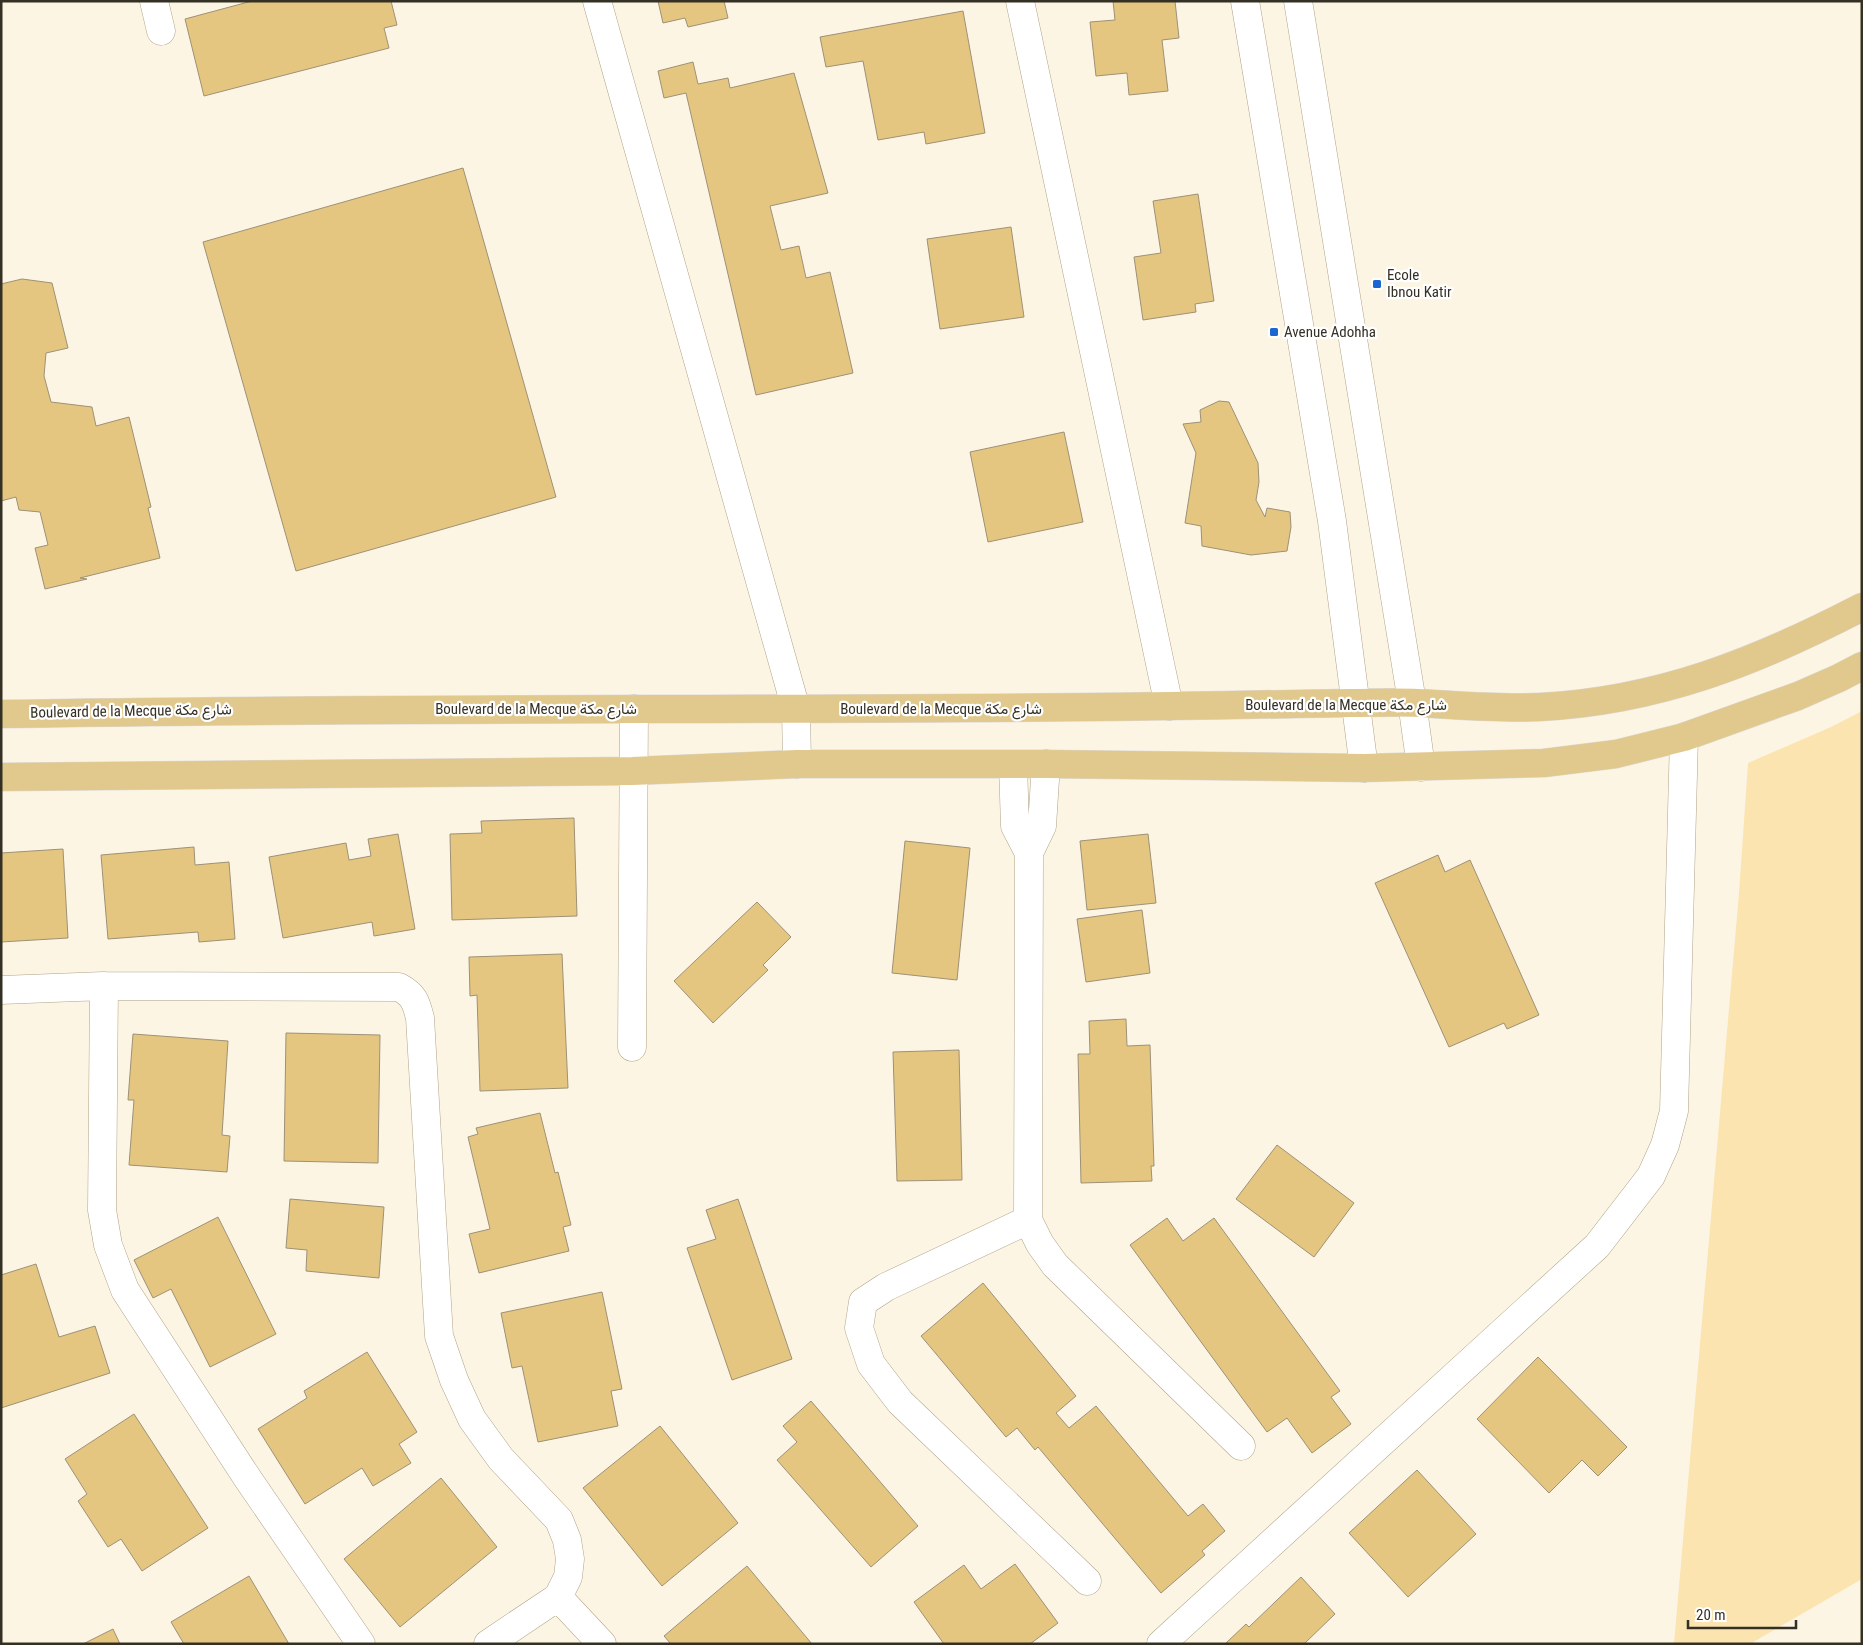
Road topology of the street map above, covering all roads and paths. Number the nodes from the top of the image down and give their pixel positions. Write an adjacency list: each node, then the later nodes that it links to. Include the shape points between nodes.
1 (154, 1): 6 (street)
2 (597, 1): 13 (street)
3 (1020, 1): 11 (street)
4 (1245, 1): 10 (street, via 1332,521)
5 (1298, 1): 9 (street)
6 (160, 31)
7 (1862, 607): 9 (main road, Boulevard de la Mecque شارع مكة, via 1740,664 1668,688 1602,701 1540,707 1485,708)
8 (1862, 666): 15 (main road, via 1798,696)
9 (1412, 702): 10 (main road, Boulevard de la Mecque شارع مكة); 19 (street)
10 (1356, 703): 11 (main road, Boulevard de la Mecque شارع مكة); 20 (street)
11 (1169, 706): 13 (main road, Boulevard de la Mecque شارع مكة)
12 (634, 709): 13 (main road, Boulevard de la Mecque شارع مكة); 14 (main road, Boulevard de la Mecque شارع مكة, via 233,709); 21 (street)
13 (796, 709): 16 (street)
14 (1, 714)
15 (1684, 736): 19 (main road, via 1616,754 1544,763); 34 (street, via 1674,1111 1665,1145 1651,1176 1597,1246)
16 (798, 764): 18 (main road); 21 (main road)
17 (1046, 764): 18 (main road); 20 (main road); 23 (street, via 1042,826)
18 (1013, 765): 23 (street, via 1015,826)
19 (1421, 767): 20 (main road)
20 (1364, 768)
21 (632, 771): 22 (main road); 26 (street)
22 (1, 778)
23 (1029, 853): 27 (street)
24 (104, 986): 25 (street); 30 (street, via 399,987 410,993 420,1018 439,1336 472,1419 501,1459 559,1520 570,1559 568,1577); 31 (street, via 102,1210 108,1245 125,1290)
25 (1, 990)
26 (632, 1047)
27 (1028, 1220): 28 (street, via 1055,1265); 29 (street, via 886,1287 863,1302 859,1328 871,1364 900,1402)
28 (1241, 1446)
29 (1087, 1581)
30 (558, 1597): 32 (street); 33 (street)
31 (361, 1644)
32 (488, 1644)
33 (602, 1644)
34 (1161, 1644)

